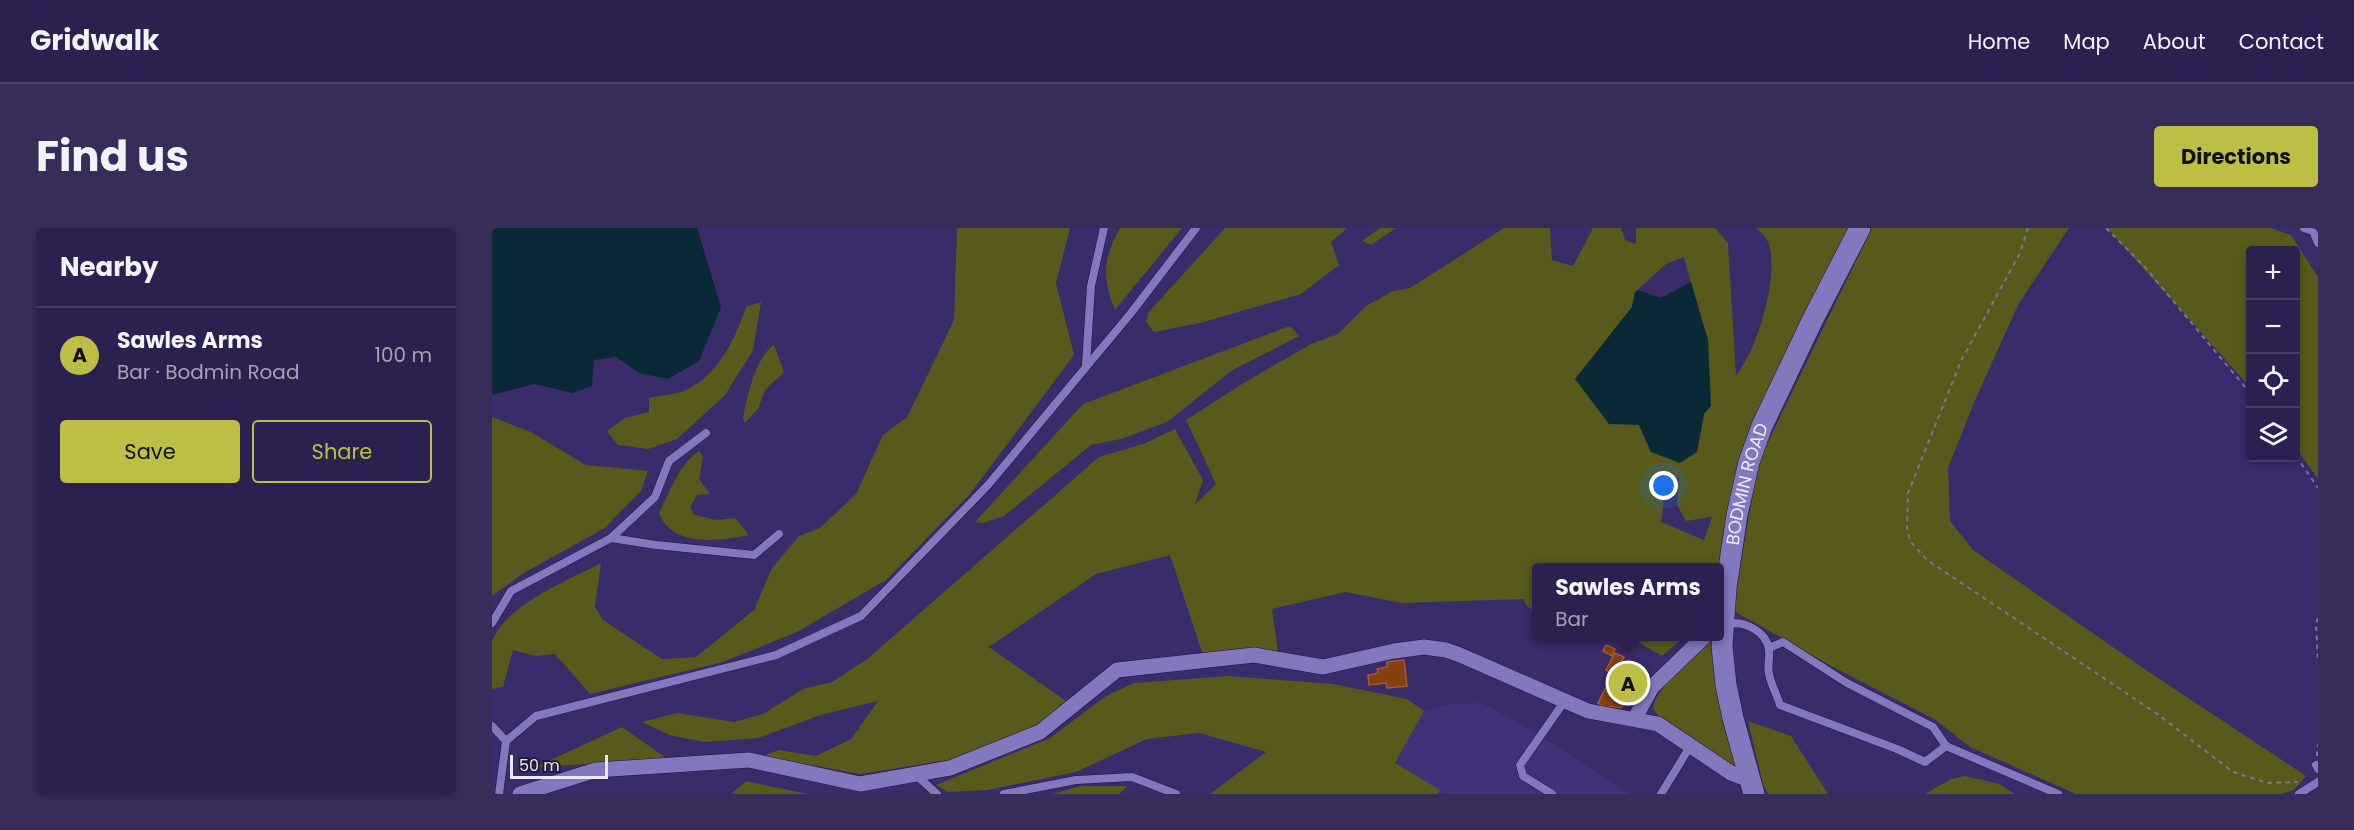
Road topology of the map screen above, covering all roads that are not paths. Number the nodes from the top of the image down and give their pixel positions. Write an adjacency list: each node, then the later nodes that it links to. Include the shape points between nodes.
1 (1104, 228): 6 (lane, via 1091,286)
2 (1196, 228): 6 (lane)
3 (1860, 228): 10 (main road, BODMIN ROAD, via 1755,443)
4 (2304, 228): 5 (lane, via 2313,231)
5 (2318, 243)
6 (1086, 366): 19 (lane, via 988,485 861,616 776,655 536,716)
7 (706, 433): 9 (lane, via 669,461 655,497)
8 (778, 534): 9 (lane, via 754,555)
9 (611, 538): 11 (lane, via 512,591)
10 (1724, 586)
11 (492, 623)
12 (1724, 626): 15 (lane, via 1745,624)
13 (1704, 641): 17 (street, via 1652,687)
14 (1718, 641): 24 (main road, BODMIN ROAD)
15 (1769, 648): 21 (lane, via 1783,642 1846,682 1933,727); 21 (lane, via 1768,673 1780,705 1898,748 1925,762)
16 (1564, 702): 17 (street, via 1601,714); 22 (street, via 1460,655 1435,648 1394,651 1323,668 1254,655 1117,670 1040,732 950,768); 30 (lane, via 1520,765 1523,776)
17 (1635, 718): 20 (street, via 1658,724)
18 (492, 726): 19 (lane)
19 (506, 741): 25 (lane)
20 (1691, 745): 24 (street); 31 (lane)
21 (1946, 746): 32 (lane)
22 (915, 774): 26 (street, via 860,784 749,760 596,770); 27 (lane)
23 (2318, 782): 33 (lane)
24 (1752, 787)
25 (500, 794)
26 (520, 794)
27 (937, 794)
28 (1004, 794): 29 (lane, via 1076,780 1132,777)
29 (1176, 794)
30 (1552, 794)
31 (1661, 794)
32 (2058, 794)
33 (2299, 794)

